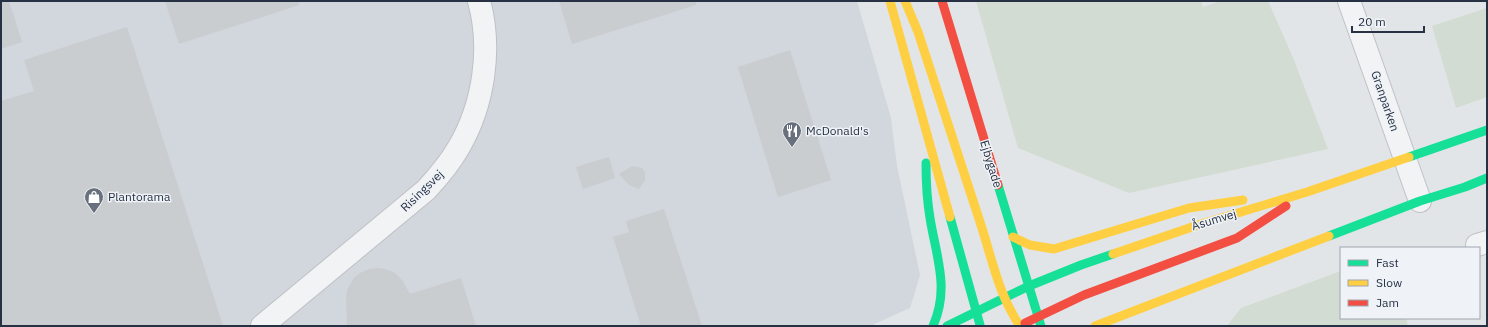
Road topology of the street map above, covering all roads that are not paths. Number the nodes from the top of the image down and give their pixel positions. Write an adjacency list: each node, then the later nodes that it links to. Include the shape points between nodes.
1 (479, 1): 19 (street, Risingsvej, via 484,17 486,57 480,95 470,125 444,169 426,190)
2 (890, 1): 6 (street)
3 (905, 1): 14 (street, via 921,39)
4 (942, 1): 12 (street, Ejbygade)
5 (1348, 1): 8 (street, Granparken)
6 (923, 122): 15 (street); 20 (street, via 928,206 942,292 940,310)
7 (1487, 130): 8 (street, Åsumvej)
8 (1405, 159): 10 (street, Åsumvej); 11 (street, Granparken)
9 (1487, 178): 11 (street)
10 (1308, 192): 12 (street, via 1190,208 1054,249 1030,246); 13 (street, Åsumvej, via 1198,225); 16 (street, via 1237,238 1084,295)
11 (1420, 201): 25 (street)
12 (1013, 237): 13 (street, Ejbygade)
13 (1029, 286): 14 (street, Åsumvej); 16 (street, Ejbygade); 18 (street)
14 (1003, 299): 15 (street, Åsumvej); 18 (street)
15 (976, 311): 17 (street); 21 (street, Åsumvej); 22 (street)
16 (1038, 316): 23 (street); 24 (street, Ejbygade)
17 (988, 318)
18 (1009, 318): 23 (street)
19 (262, 326)
20 (934, 326)
21 (947, 326)
22 (980, 326)
23 (1021, 326)
24 (1041, 326)
25 (1095, 326)

